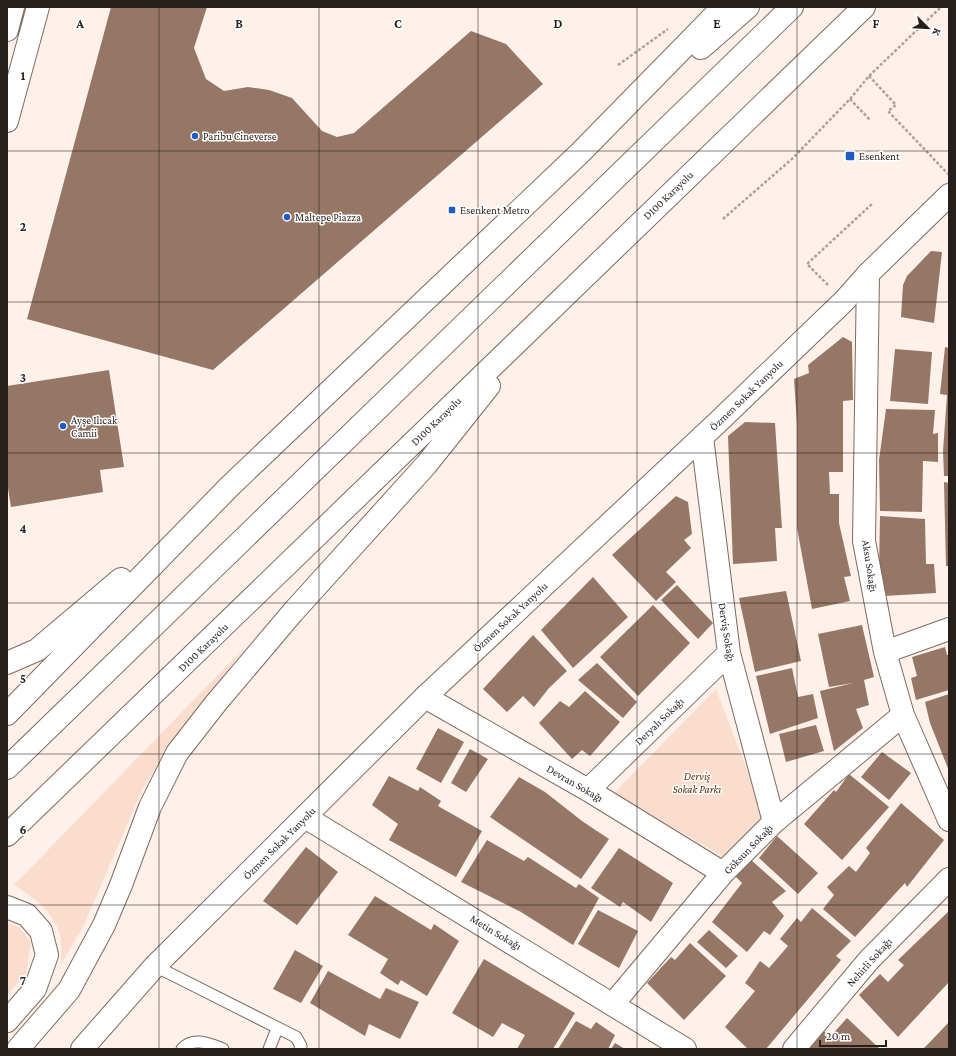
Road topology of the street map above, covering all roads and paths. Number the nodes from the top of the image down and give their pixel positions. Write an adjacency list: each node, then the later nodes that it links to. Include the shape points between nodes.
1 (13, 7): 9 (main road)
2 (38, 7): 14 (main road)
3 (723, 7): 15 (main road)
4 (748, 7): 15 (main road)
5 (792, 7): 34 (main road)
6 (864, 7): 22 (main road, D100 Karayolu)
7 (941, 7): 11 (path)
8 (669, 28): 10 (path)
9 (7, 30)
10 (618, 65)
11 (869, 76): 12 (path); 16 (path, via 896,105 888,110)
12 (850, 99): 13 (path); 19 (path, via 793,158)
13 (870, 120)
14 (7, 122)
15 (582, 152): 24 (main road)
16 (949, 174)
17 (949, 195): 20 (main road, Özmen Sokak Yanyolu)
18 (872, 204): 21 (path, via 808,264)
19 (723, 219)
20 (868, 274): 21 (main road, Özmen Sokak Yanyolu); 26 (main road, Aksu Sokağı, via 864,541)
21 (844, 301): 23 (main road, Özmen Sokak Yanyolu)
22 (545, 315): 39 (main road, D100 Karayolu); 47 (main road, via 426,465 293,612 177,753 150,807 104,924 69,990)
23 (702, 438): 27 (main road, Derviş Sokağı); 30 (main road, Özmen Sokak Yanyolu)
24 (230, 486): 28 (main road, via 37,650); 29 (main road)
25 (949, 628): 26 (main road)
26 (885, 652): 33 (main road, Aksu Sokağı)
27 (729, 653): 35 (main road, Deryalı Sokağı); 38 (main road, Derviş Sokağı)
28 (7, 663)
29 (54, 664): 31 (main road); 32 (main road)
30 (424, 696): 35 (main road, Devran Sokağı); 36 (main road, Özmen Sokak Yanyolu)
31 (7, 707)
32 (7, 714)
33 (903, 715): 37 (main road, Aksu Sokağı); 38 (main road, Göksun Sokağı)
34 (7, 768)
35 (588, 790): 40 (main road, Devran Sokağı)
36 (305, 816): 43 (main road, Özmen Sokak Yanyolu); 44 (main road, Metin Sokağı)
37 (949, 820)
38 (774, 822): 40 (main road, Göksun Sokağı)
39 (7, 835)
40 (723, 873): 44 (main road, Göksun Sokağı)
41 (949, 879): 54 (main road, Nehirli Sokağı, via 869,960)
42 (7, 907): 45 (main road, via 27,915 41,931 47,955 35,989)
43 (155, 966): 46 (lane); 48 (main road, Özmen Sokak Yanyolu)
44 (613, 1004): 53 (main road, Metin Sokağı)
45 (7, 1021)
46 (277, 1029): 51 (lane); 52 (lane, via 296,1037)
47 (18, 1049)
48 (82, 1049)
49 (182, 1049): 50 (lane, via 194,1042 205,1042)
50 (223, 1049)
51 (269, 1049)
52 (300, 1049)
53 (686, 1049)
54 (794, 1049)

